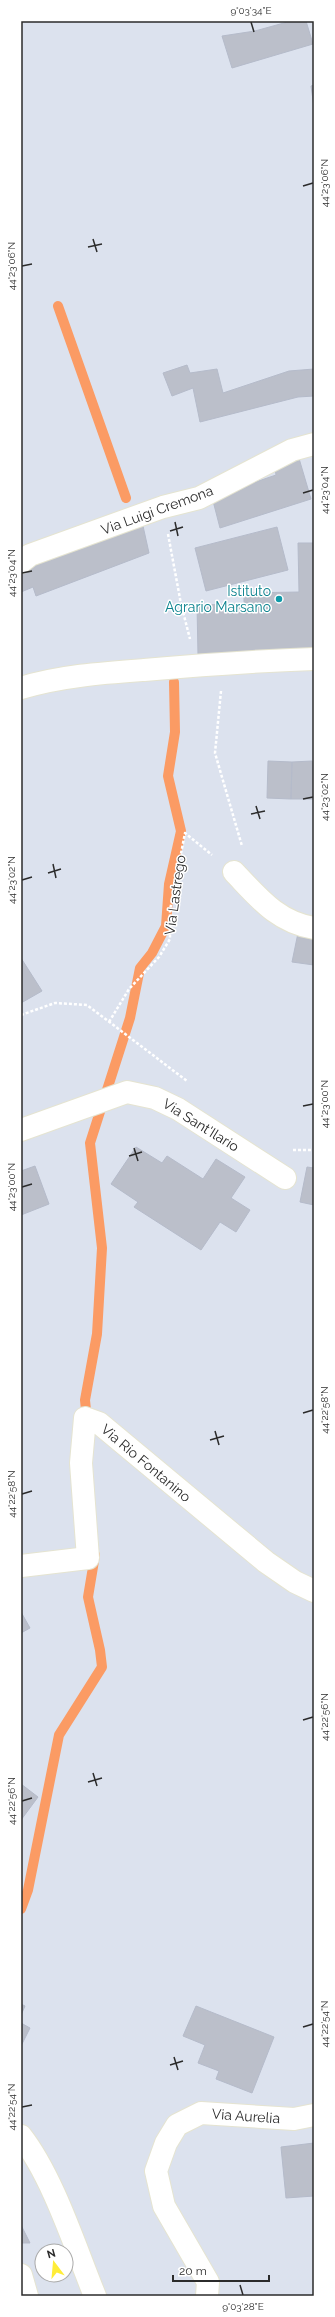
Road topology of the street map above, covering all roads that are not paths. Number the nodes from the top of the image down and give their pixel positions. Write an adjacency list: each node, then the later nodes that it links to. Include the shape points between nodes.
1 (314, 444): 2 (street, Via Luigi Cremona, via 292,450 199,498 163,507 30,555)
2 (21, 562)
3 (314, 659): 4 (street, via 113,672 36,683)
4 (21, 688)
5 (234, 872): 6 (street, via 273,912 302,926)
6 (314, 928)
7 (21, 1130): 8 (street, Via Sant'Ilario, via 127,1092 155,1098 178,1109)
8 (285, 1178)
9 (21, 1566): 10 (street, Via Rio Fontanino, via 88,1558 81,1463 85,1418 99,1423 266,1562 295,1582)
10 (314, 1591)
11 (314, 2115): 16 (street, Via Aurelia, via 294,2119 201,2113 177,2125 166,2143 156,2171 164,2206 208,2282)
12 (21, 2136): 15 (street, via 30,2148 54,2196)
13 (21, 2275): 14 (street)
14 (27, 2296)
15 (95, 2296)
16 (206, 2296)

